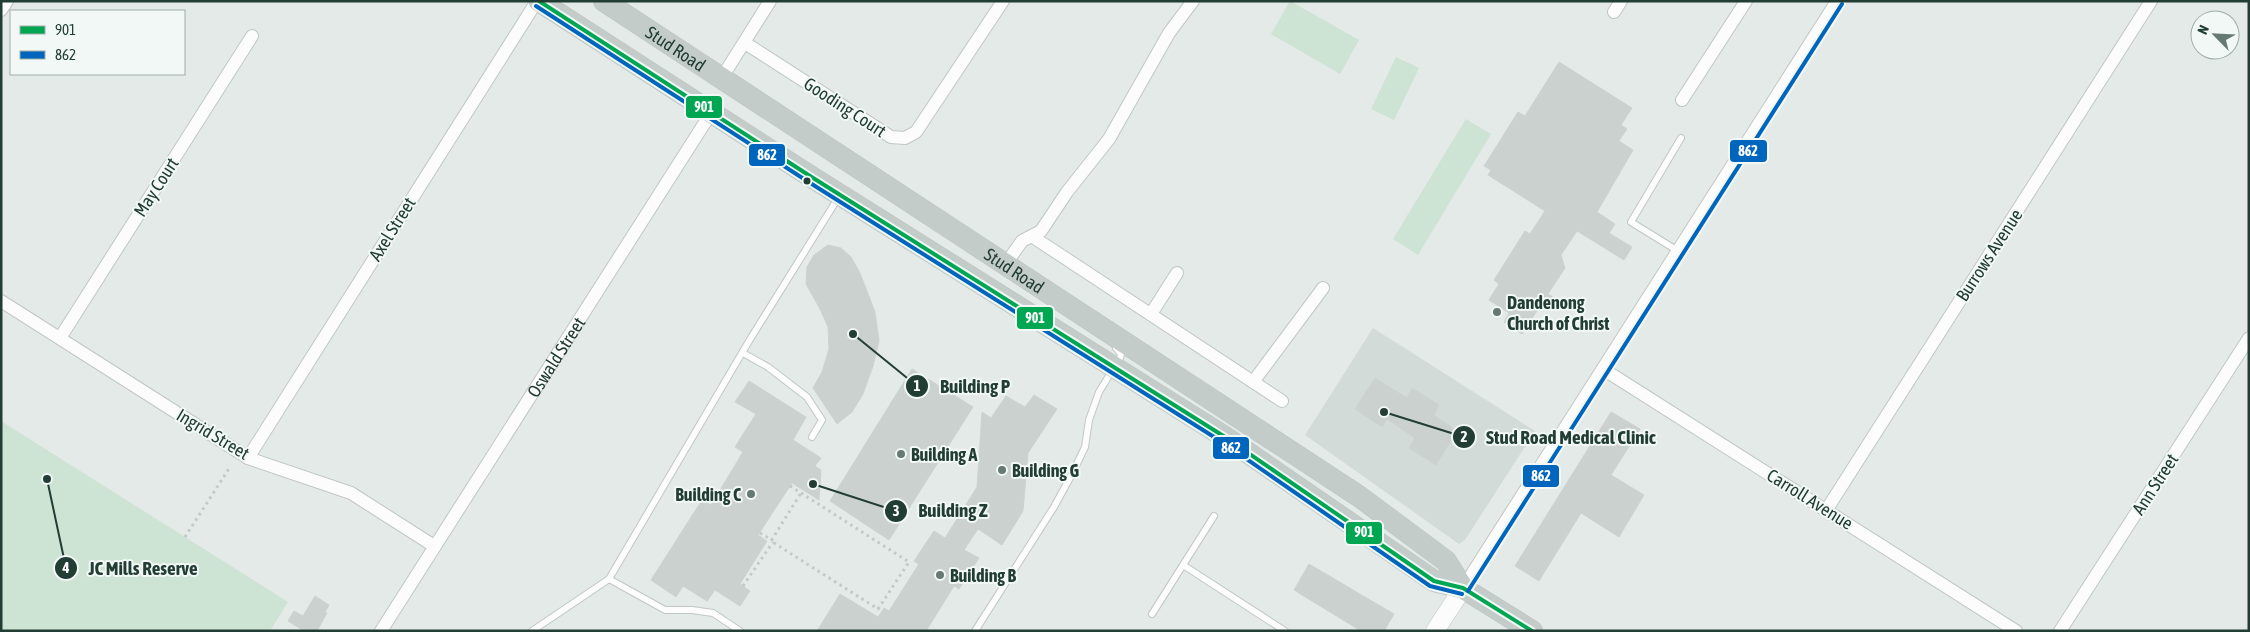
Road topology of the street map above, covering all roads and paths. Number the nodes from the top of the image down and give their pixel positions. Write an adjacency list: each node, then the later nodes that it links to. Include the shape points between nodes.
1 (7, 1): 10 (street)
2 (538, 1): 15 (highway, Stud Road); 34 (street, Axel Street)
3 (604, 1): 13 (highway, Stud Road)
4 (770, 1): 12 (street)
5 (1003, 1): 12 (street, Gooding Court, via 916,132 905,138 891,137)
6 (1194, 1): 18 (street, via 1167,37 1109,139 1041,231)
7 (1746, 1): 14 (street)
8 (1837, 1): 19 (street)
9 (2151, 1): 38 (street, Burrows Avenue)
10 (1, 10)
11 (252, 36): 25 (street, May Court)
12 (745, 42): 13 (street)
13 (721, 79): 15 (highway, Oswald Street); 21 (highway, Stud Road)
14 (1682, 100)
15 (710, 113): 17 (highway, Stud Road); 43 (street, Oswald Street)
16 (1681, 138): 19 (lane, via 1631,222)
17 (840, 195): 28 (lane); 29 (highway, Stud Road)
18 (1033, 237): 21 (street, via 1022,241); 24 (street)
19 (1678, 251): 30 (street)
20 (1177, 273): 24 (street)
21 (1018, 276): 47 (highway, Stud Road, via 1360,497 1446,561)
22 (1323, 288): 31 (street)
23 (1, 301): 25 (street, Ingrid Street)
24 (1151, 314): 31 (street)
25 (60, 338): 34 (street, Ingrid Street)
26 (2249, 338): 57 (street, Ann Street)
27 (1111, 344): 29 (lane, via 1121,354)
28 (743, 353): 33 (lane, via 768,367 806,397 822,420); 45 (lane)
29 (1115, 366): 47 (highway, Stud Road, via 1434,580); 52 (lane, via 1099,392 1089,420 1085,447 1072,474)
30 (1603, 369): 38 (street, Carroll Avenue); 47 (street)
31 (1254, 382): 32 (street)
32 (1282, 401)
33 (812, 437)
34 (248, 458): 43 (street, Ingrid Street, via 351,492)
35 (230, 467): 41 (path)
36 (790, 486): 37 (path)
37 (802, 493): 42 (path); 42 (path, via 908,562 878,609)
38 (1827, 509): 56 (street, Carroll Avenue)
39 (1214, 516): 44 (lane)
40 (760, 533): 42 (path)
41 (185, 537)
42 (772, 541): 46 (path)
43 (434, 546): 49 (street, Oswald Street)
44 (1183, 565): 48 (lane); 53 (lane)
45 (609, 579): 50 (lane); 51 (lane, via 665,610 713,613)
46 (743, 586)
47 (1463, 588): 54 (main road); 55 (highway, Stud Road)
48 (1152, 614)
49 (381, 631)
50 (532, 631)
51 (740, 631)
52 (975, 631)
53 (1285, 631)
54 (1435, 631)
55 (1532, 631)
56 (2016, 631)
57 (2060, 631)

